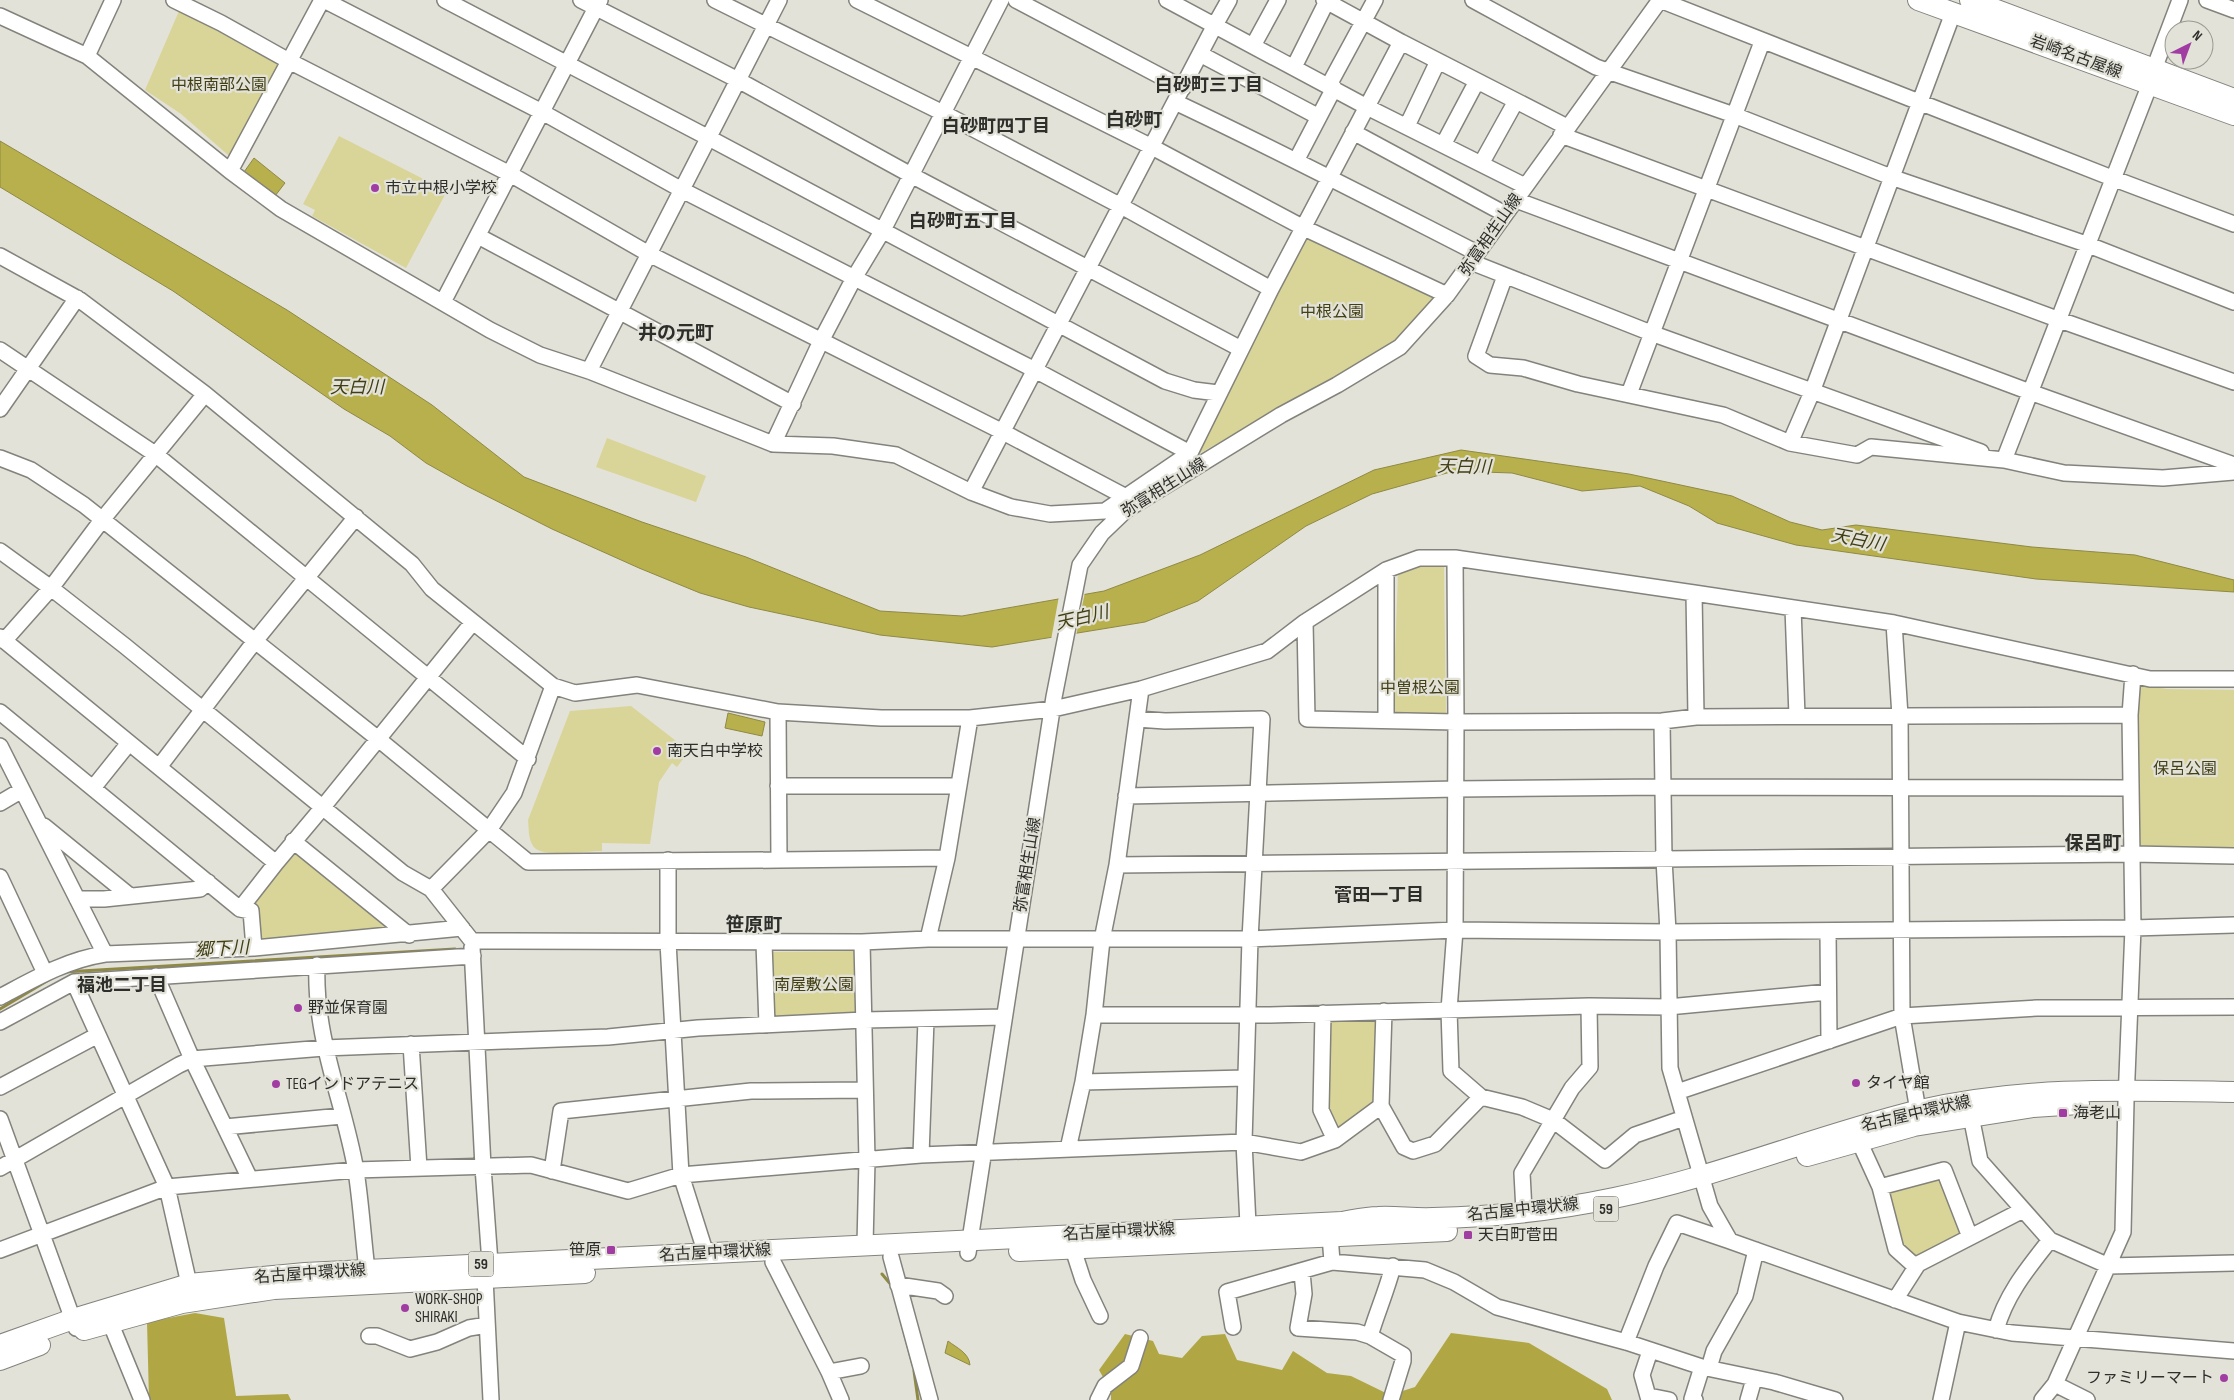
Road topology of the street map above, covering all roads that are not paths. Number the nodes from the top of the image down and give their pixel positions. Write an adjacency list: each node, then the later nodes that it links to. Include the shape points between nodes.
1 (114, 0): 33 (street)
2 (174, 0): 35 (street)
3 (323, 0): 35 (street); 50 (street)
4 (445, 0): 37 (street)
5 (581, 0): 22 (street)
6 (715, 0): 28 (street)
7 (779, 0): 28 (street)
8 (857, 0): 34 (street)
9 (1002, 0): 34 (street)
10 (1016, 0): 44 (street)
11 (1167, 0): 27 (street)
12 (1229, 0): 27 (street)
13 (1278, 0): 31 (street)
14 (1376, 0): 26 (street)
15 (1473, 0): 39 (street)
16 (1660, 0): 30 (street); 39 (street, 弥富相生山線)
17 (1918, 0): 24 (main road, 岩崎名古屋線)
18 (1970, 0): 40 (main road, 岩崎名古屋線)
19 (2180, 0): 40 (street)
20 (2207, 0): 23 (street)
21 (1325, 1): 26 (street); 38 (street)
22 (598, 4): 37 (street); 41 (street)
23 (2234, 10)
24 (1953, 13): 40 (main road, 岩崎名古屋線); 48 (street)
25 (0, 16): 33 (street)
26 (1364, 22): 29 (street); 43 (street)
27 (1215, 25): 31 (street); 32 (street)
28 (766, 26): 41 (street); 51 (street)
29 (1401, 42): 36 (street); 49 (street)
30 (1762, 42): 48 (street); 52 (street)
31 (1254, 44): 38 (street)
32 (1200, 54): 44 (street); 54 (street)
33 (87, 56): 63 (street)
34 (972, 58): 51 (street); 60 (street)
35 (289, 61): 63 (street); 64 (street)
36 (1438, 61): 42 (street); 55 (street)
37 (567, 63): 50 (street); 58 (street)
38 (1294, 67): 43 (street)
39 (1608, 71): 52 (street); 56 (street, 弥富相生山線)
40 (2152, 77): 45 (main road, 岩崎名古屋線); 53 (main road, 岩崎名古屋線); 68 (street)
41 (738, 80): 58 (street); 65 (street)
42 (1477, 81): 46 (street); 59 (street)
43 (1331, 87): 49 (street); 54 (street)
44 (1183, 88): 47 (street)
45 (2234, 99)
46 (1516, 101): 56 (street); 62 (street)
47 (1176, 102): 60 (street); 61 (street)
48 (1919, 102): 66 (street); 68 (street)
49 (1367, 106): 55 (street); 57 (street)
50 (542, 112): 64 (street); 71 (street)
51 (943, 113): 65 (street); 73 (street)
52 (1734, 115): 66 (street); 70 (street)
53 (2234, 115)
54 (1319, 117): 61 (street)
55 (1407, 126): 59 (street)
56 (1564, 131): 69 (street, 弥富相生山線); 70 (street)
57 (1353, 132): 67 (street); 74 (street)
58 (708, 138): 71 (street); 77 (street)
59 (1443, 145): 62 (street)
60 (1152, 147): 73 (street); 76 (street)
61 (1296, 159): 67 (street)
62 (1482, 164): 69 (street)
63 (230, 171): 91 (street, via 281,209)
64 (510, 174): 78 (street); 81 (street)
65 (911, 175): 77 (street); 85 (street)
66 (1891, 176): 79 (street); 80 (street)
67 (1329, 178): 76 (street); 83 (street)
68 (2112, 178): 75 (street); 79 (street)
69 (1525, 186): 72 (street, 弥富相生山線)
70 (1707, 188): 80 (street); 84 (street)
71 (682, 190): 81 (street); 87 (street)
72 (1516, 200): 74 (street, 弥富相生山線); 84 (street)
73 (1121, 206): 85 (street); 88 (street)
74 (1505, 214): 83 (street, 弥富相生山線)
75 (2234, 224)
76 (1304, 228): 88 (street); 89 (street)
77 (883, 230): 87 (street); 96 (street)
78 (478, 236): 91 (street); 93 (street)
79 (2086, 244): 92 (street); 94 (street)
80 (1866, 248): 94 (street); 95 (street)
81 (649, 254): 93 (street); 98 (street)
82 (0, 256): 90 (street)
83 (1474, 258): 86 (street); 89 (street, 弥富相生山線)
84 (1680, 261): 95 (street); 97 (street)
85 (1088, 269): 96 (street); 99 (street)
86 (1505, 276): 97 (street); 109 (street, via 1476,356 1490,365 1523,368)
87 (854, 278): 98 (street); 102 (street)
88 (1271, 289): 99 (street)
89 (1448, 295): 142 (street, 弥富相生山線, via 1400,347 1126,510 1102,533 1080,565)
90 (77, 298): 101 (street); 108 (street)
91 (444, 302): 103 (street, via 540,355)
92 (2234, 302)
93 (619, 313): 103 (street); 110 (street)
94 (2057, 319): 104 (street); 106 (street)
95 (1838, 320): 105 (street); 106 (street)
96 (1060, 324): 102 (street); 107 (street, via 1165,381)
97 (1651, 333): 105 (street); 109 (street)
98 (821, 341): 110 (street); 112 (street)
99 (1241, 349): 107 (street)
100 (0, 350): 101 (street)
101 (26, 369): 111 (street); 116 (street)
102 (1035, 370): 112 (street); 115 (street)
103 (589, 371): 114 (street)
104 (2234, 382)
105 (1812, 392): 113 (street); 118 (street)
106 (2030, 392): 118 (street); 119 (street)
107 (1218, 393): 115 (street)
108 (205, 394): 116 (street); 123 (street)
109 (1629, 394): 113 (street, via 1723,414)
110 (793, 404): 114 (street)
111 (0, 409)
112 (1003, 432): 121 (street); 122 (street)
113 (1790, 443): 118 (street, via 1857,455 1871,447)
114 (773, 444): 121 (street, via 833,446 896,455)
115 (1190, 453): 122 (street)
116 (155, 454): 124 (street); 128 (street)
117 (0, 458): 124 (street, via 31,470)
118 (2004, 460): 120 (street, via 2064,473 2163,478)
119 (2234, 465)
120 (2234, 472)
121 (971, 492): 122 (street, via 1011,507 1050,514 1106,511)
122 (1126, 497)
123 (356, 517): 128 (street); 132 (street, via 412,564 432,589)
124 (102, 520): 129 (street); 136 (street)
125 (0, 551): 129 (street)
126 (1455, 558): 127 (street, via 1419,558); 130 (street); 154 (street)
127 (1386, 570): 133 (street); 152 (street)
128 (306, 578): 136 (street); 138 (street)
129 (51, 588): 135 (street); 143 (street)
130 (1694, 593): 131 (street); 149 (street)
131 (1792, 608): 134 (street); 147 (street)
132 (473, 622): 138 (street); 140 (street)
133 (1305, 622): 141 (street, via 1267,651); 152 (street, via 1307,719)
134 (1894, 623): 137 (street); 148 (street)
135 (2, 639): 156 (street)
136 (255, 641): 143 (street); 155 (street)
137 (2134, 674): 139 (street, via 2150,679); 146 (street)
138 (428, 677): 155 (street); 158 (street)
139 (2234, 679)
140 (553, 686): 145 (street, via 575,693 637,685); 158 (street)
141 (1141, 689): 142 (street); 151 (street)
142 (1054, 703): 150 (street); 201 (street, 弥富相生山線)
143 (203, 711): 159 (street); 171 (street)
144 (0, 712): 164 (street)
145 (778, 712): 150 (street, via 881,718); 160 (street)
146 (2130, 714): 148 (street); 165 (street)
147 (1797, 716): 148 (street); 149 (street)
148 (1900, 716): 162 (street)
149 (1696, 717): 153 (street)
150 (970, 718): 161 (street)
151 (1137, 719): 168 (street, via 1262,719); 169 (street)
152 (1386, 719): 154 (street)
153 (1662, 721): 154 (street); 163 (street)
154 (1456, 722): 166 (street)
155 (377, 738): 171 (street); 173 (street)
156 (129, 743): 159 (street); 164 (street)
157 (0, 746): 167 (street)
158 (528, 759): 173 (street, via 514,793)
159 (159, 767): 183 (street)
160 (778, 786): 161 (street); 181 (street)
161 (959, 786): 178 (street)
162 (1900, 786): 163 (street); 165 (street); 176 (street)
163 (1663, 787): 166 (street); 179 (street)
164 (93, 788): 187 (street)
165 (2131, 788): 175 (street)
166 (1456, 789): 168 (street); 182 (street)
167 (22, 790): 170 (street); 172 (street)
168 (1257, 795): 169 (street); 184 (street)
169 (1126, 796): 185 (street)
170 (0, 802)
171 (324, 807): 174 (street); 188 (street, via 403,872)
172 (38, 822): 189 (street); 190 (street)
173 (490, 830): 180 (street, via 528,862); 188 (street)
174 (293, 841): 183 (street); 199 (street)
175 (2132, 854): 176 (street); 177 (street); 193 (street)
176 (1900, 856): 179 (street); 195 (street)
177 (2234, 856)
178 (947, 858): 181 (street); 200 (street)
179 (1664, 859): 182 (street); 197 (street)
180 (668, 860): 181 (street); 204 (street)
181 (780, 860)
182 (1454, 862): 184 (street); 194 (street)
183 (276, 863): 191 (street)
184 (1254, 864): 185 (street); 202 (street)
185 (1116, 865): 203 (street)
186 (0, 877): 211 (street)
187 (208, 882): 189 (street, via 200,889); 191 (street)
188 (431, 889): 198 (street)
189 (130, 896): 190 (street)
190 (77, 899): 208 (street)
191 (240, 909): 207 (street, via 251,911)
192 (2234, 925): 193 (street)
193 (2133, 928): 195 (street); 218 (street)
194 (1455, 930): 197 (street); 202 (street); 220 (street)
195 (1902, 930): 196 (street); 225 (street)
196 (1828, 931): 197 (street); 214 (street)
197 (1668, 932): 217 (street)
198 (467, 934): 199 (street); 204 (street); 209 (street)
199 (409, 935): 207 (street)
200 (928, 939): 201 (street); 205 (street)
201 (1017, 939): 203 (street); 226 (street, 弥富相生山線)
202 (1250, 939): 203 (street); 223 (street)
203 (1102, 940): 224 (street)
204 (668, 942): 206 (street); 231 (street)
205 (862, 942): 206 (street); 227 (street)
206 (764, 943): 230 (street)
207 (254, 948): 208 (street)
208 (105, 954): 211 (street, via 82,958)
209 (473, 956): 210 (street); 234 (street)
210 (317, 965): 212 (street); 236 (street)
211 (45, 973): 215 (street)
212 (156, 976): 213 (street); 237 (street)
213 (74, 982): 229 (street); 232 (street)
214 (1828, 992): 217 (street); 233 (street)
215 (0, 997)
216 (1589, 1006): 217 (street); 220 (street); 255 (street, via 1590,1067 1572,1088)
217 (1668, 1007): 242 (street, via 1670,1068)
218 (2130, 1007): 219 (street); 225 (street, via 2037,1008); 245 (street)
219 (2234, 1007)
220 (1449, 1010): 221 (street); 246 (street, via 1451,1071)
221 (1384, 1011): 222 (street); 249 (street)
222 (1323, 1013): 223 (street); 257 (street, via 1321,1110)
223 (1248, 1015): 224 (street); 238 (street)
224 (1094, 1016): 239 (street)
225 (1902, 1016): 233 (street); 250 (street)
226 (1004, 1017): 228 (street); 261 (street, 弥富相生山線)
227 (864, 1020): 228 (street); 230 (street); 241 (street)
228 (926, 1020): 262 (street)
229 (0, 1022)
230 (767, 1025): 231 (street)
231 (672, 1030): 234 (street, via 608,1037); 247 (street)
232 (98, 1035): 240 (street); 244 (street)
233 (1829, 1041): 242 (street)
234 (477, 1042): 235 (street); 265 (street)
235 (410, 1044): 236 (street); 267 (street)
236 (324, 1048): 237 (street); 251 (street)
237 (192, 1059): 244 (street); 256 (street)
238 (1245, 1078): 239 (street); 258 (street)
239 (1083, 1082): 260 (street)
240 (0, 1086)
241 (865, 1090): 247 (street, via 751,1091); 264 (street)
242 (1677, 1092): 254 (street)
243 (2234, 1092): 245 (main road, 名古屋中環状線 / 59)
244 (126, 1095): 263 (street); 273 (street)
245 (2126, 1095): 248 (main road, 名古屋中環状線 / 59); 250 (main road, 名古屋中環状線 / 59, via 2037,1092); 252 (main road, 名古屋中環状線 / 59); 294 (street, via 2123,1232)
246 (1481, 1097): 249 (street, via 1435,1144 1413,1151 1404,1147); 255 (street, via 1522,1107)
247 (677, 1100): 269 (street, via 561,1112); 270 (street)
248 (2234, 1105)
249 (1381, 1106): 257 (street)
250 (1918, 1111): 272 (main road, 名古屋中環状線 / 59, via 1838,1133)
251 (342, 1116): 256 (street); 268 (street)
252 (1971, 1116): 259 (main road, 名古屋中環状線 / 59, via 1914,1126); 275 (street, via 1980,1161)
253 (0, 1118): 263 (street)
254 (1684, 1118): 255 (street, via 1635,1135 1605,1160); 272 (street)
255 (1553, 1120): 276 (street, via 1522,1172)
256 (225, 1127): 271 (street)
257 (1335, 1140): 258 (street, via 1301,1152)
258 (1244, 1142): 260 (street); 277 (street)
259 (1859, 1142): 272 (main road, 名古屋中環状線 / 59); 274 (street)
260 (1068, 1149): 261 (street)
261 (984, 1152): 262 (street); 284 (street, 弥富相生山線)
262 (921, 1155): 264 (street)
263 (16, 1160): 266 (street); 278 (street)
264 (867, 1160): 270 (street); 283 (street)
265 (483, 1167): 267 (street); 269 (street, via 531,1165); 297 (street)
266 (0, 1168)
267 (420, 1168): 268 (street)
268 (356, 1170): 271 (street); 296 (street)
269 (552, 1171): 270 (street, via 628,1191)
270 (681, 1175): 288 (street)
271 (250, 1179): 273 (street)
272 (1702, 1180): 276 (main road, 名古屋中環状線 / 59, via 1614,1198); 279 (main road, 名古屋中環状線 / 59, via 1567,1219 1453,1231); 282 (street, via 1710,1206)
273 (167, 1187): 278 (street); 299 (street)
274 (1880, 1187): 280 (street, via 1944,1170); 295 (street, via 1896,1249)
275 (2023, 1210): 280 (street); 281 (street)
276 (1524, 1211): 277 (main road, 名古屋中環状線 / 59)
277 (1248, 1226): 284 (main road, 名古屋中環状線 / 59)
278 (41, 1235): 286 (street); 306 (street)
279 (1330, 1235): 285 (main road, 名古屋中環状線 / 59); 291 (street)
280 (1970, 1238): 295 (street, via 1918,1264)
281 (2050, 1240): 294 (street); 309 (street, via 2018,1281 2001,1310)
282 (1730, 1241): 287 (street); 314 (street, via 1677,1223)
283 (865, 1246): 284 (main road, 名古屋中環状線 / 59); 288 (main road, 名古屋中環状線 / 59)
284 (970, 1247): 285 (main road, 名古屋中環状線 / 59); 289 (main road, 名古屋中環状線 / 59)
285 (1074, 1249): 303 (street, via 1083,1280)
286 (0, 1250)
287 (1756, 1250): 302 (street); 320 (street, via 1745,1296)
288 (706, 1254): 297 (main road, 名古屋中環状線 / 59)
289 (891, 1257): 290 (main road, 名古屋中環状線 / 59); 300 (street)
290 (772, 1262): 297 (main road, 名古屋中環状線 / 59); 321 (street)
291 (1332, 1262): 293 (street); 298 (street)
292 (2234, 1263): 294 (street)
293 (1393, 1266): 311 (street); 314 (street, via 1425,1270 1454,1282 1497,1307)
294 (2109, 1266): 313 (street)
295 (1916, 1268): 302 (street)
296 (367, 1270): 297 (main road, 名古屋中環状線 / 59); 299 (main road, 名古屋中環状線 / 59)
297 (487, 1271): 304 (main road, 名古屋中環状線 / 59, via 274,1289 182,1303); 307 (street)
298 (1302, 1272): 308 (street, via 1227,1292); 311 (street, via 1304,1294 1298,1328)
299 (190, 1284): 306 (main road, 名古屋中環状線 / 59)
300 (898, 1285): 301 (street, via 938,1291); 328 (street)
301 (945, 1296)
302 (1895, 1300): 305 (street)
303 (1100, 1316)
304 (110, 1322): 306 (main road, 名古屋中環状線 / 59); 325 (street)
305 (1958, 1322): 309 (street); 335 (street)
306 (75, 1325): 315 (main road, 名古屋中環状線 / 59); 318 (main road, 名古屋中環状線 / 59)
307 (487, 1325): 310 (street, via 410,1349); 326 (street)
308 (1233, 1327)
309 (1996, 1330): 313 (street)
310 (369, 1336)
311 (1370, 1336): 330 (street, via 1403,1355)
312 (1140, 1338): 329 (street, via 1131,1366 1105,1386)
313 (2074, 1339): 317 (street); 323 (street)
314 (1626, 1342): 316 (street)
315 (0, 1345)
316 (1650, 1351): 320 (street); 324 (street, via 1642,1375)
317 (2234, 1351)
318 (0, 1360)
319 (861, 1366): 321 (street)
320 (1706, 1367): 322 (street); 332 (street, via 1692,1399)
321 (830, 1372): 327 (street)
322 (1754, 1379): 333 (street); 334 (street)
323 (2055, 1384): 336 (street); 337 (street)
324 (1649, 1398): 331 (street)
325 (142, 1400)
326 (491, 1400)
327 (841, 1400)
328 (930, 1400)
329 (1098, 1400)
330 (1390, 1400)
331 (1669, 1400)
332 (1695, 1400)
333 (1748, 1400)
334 (1835, 1400)
335 (1941, 1400)
336 (2042, 1400)
337 (2087, 1400)

